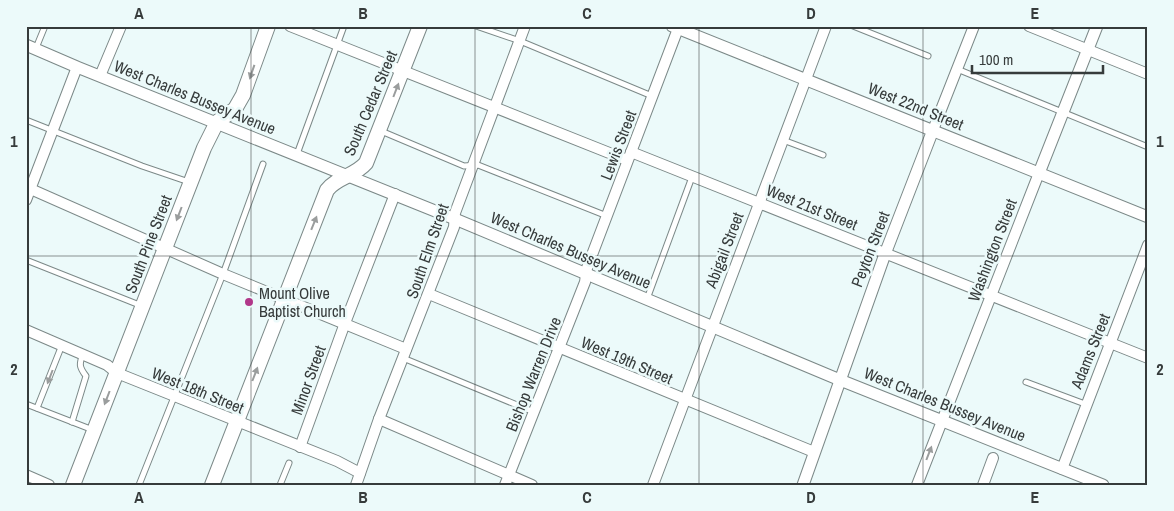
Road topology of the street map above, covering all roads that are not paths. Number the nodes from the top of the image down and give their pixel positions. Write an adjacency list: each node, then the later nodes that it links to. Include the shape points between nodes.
1 (45, 26): 17 (lane)
2 (121, 26): 24 (street)
3 (268, 26): 30 (main road, South Pine Street, one-way to 30, via 243,95 235,109)
4 (290, 26): 16 (street, West 21st Street)
5 (344, 26): 16 (lane)
6 (420, 26): 22 (main road, South Cedar Street)
7 (476, 26): 15 (lane)
8 (526, 26): 15 (street, South Elm Street)
9 (826, 26): 25 (street, Abigail Street)
10 (853, 26): 19 (lane)
11 (974, 26): 21 (street, Peyton Street)
12 (1029, 26): 18 (street)
13 (1097, 26): 18 (street, Washington Street)
14 (677, 27): 25 (street, West 22nd Street); 26 (street, Lewis Street)
15 (520, 41): 26 (lane); 27 (street, South Elm Street)
16 (337, 45): 22 (street, West 21st Street); 36 (lane)
17 (31, 46): 20 (street, West Charles Bussey Avenue)
18 (1088, 50): 23 (street); 28 (street, Washington Street)
19 (928, 56)
20 (77, 67): 24 (street, West Charles Bussey Avenue); 32 (street)
21 (957, 69): 28 (lane); 31 (street, Peyton Street)
22 (403, 71): 27 (street, West 21st Street); 33 (main road, South Cedar Street, one-way to 22)
23 (1148, 74)
24 (100, 76): 30 (street, West Charles Bussey Avenue)
25 (806, 79): 31 (street, West 22nd Street); 34 (street, Abigail Street)
26 (652, 96): 38 (street, Lewis Street)
27 (495, 106): 38 (street, West 21st Street); 40 (street, South Elm Street)
28 (1064, 112): 35 (lane); 41 (street, Washington Street)
29 (26, 120): 32 (lane)
30 (217, 122): 36 (street, West Charles Bussey Avenue); 44 (main road, South Pine Street)
31 (933, 130): 41 (street, West 22nd Street); 54 (street, Peyton Street)
32 (52, 131): 44 (lane); 45 (street)
33 (380, 131): 40 (lane, via 464,166); 42 (main road, South Cedar Street, via 366,164)
34 (782, 140): 37 (lane); 48 (street, Abigail Street)
35 (1148, 147)
36 (297, 154): 42 (street, West Charles Bussey Avenue)
37 (823, 155)
38 (629, 156): 43 (street, West 21st Street); 49 (street, Lewis Street)
39 (263, 164): 56 (lane)
40 (473, 165): 49 (lane, via 478,164); 51 (street, South Elm Street)
41 (1039, 173): 50 (street, West 22nd Street); 59 (street, Washington Street)
42 (350, 176): 46 (street, West Charles Bussey Avenue); 60 (main road, South Cedar Street, one-way to 42, via 327,190)
43 (692, 177): 48 (street, West 21st Street); 61 (lane)
44 (191, 183): 53 (main road, South Pine Street, one-way to 53)
45 (28, 188): 47 (street); 53 (street)
46 (395, 194): 51 (street, West Charles Bussey Avenue); 63 (street, Minor Street)
47 (26, 200)
48 (759, 202): 54 (street, West 21st Street); 64 (street, Abigail Street)
49 (607, 216): 57 (street, Lewis Street)
50 (1148, 216)
51 (455, 218): 57 (street, West Charles Bussey Avenue); 58 (street, South Elm Street)
52 (1148, 245): 66 (street, Adams Street)
53 (166, 248): 56 (street); 62 (main road, South Pine Street)
54 (886, 254): 59 (street, West 21st Street); 73 (street, Peyton Street)
55 (26, 260): 62 (lane)
56 (224, 274): 60 (street); 75 (lane)
57 (587, 275): 61 (street, West Charles Bussey Avenue); 68 (street, Bishop Warren Drive)
58 (429, 294): 68 (street, West 19th Street); 69 (street, South Elm Street)
59 (991, 296): 66 (street, West 21st Street); 82 (street, Washington Street)
60 (284, 299): 63 (street); 83 (main road, South Cedar Street, one-way to 60)
61 (647, 299): 64 (street, West Charles Bussey Avenue)
62 (142, 307): 72 (main road, South Pine Street)
63 (345, 323): 69 (street); 86 (street, Minor Street)
64 (711, 325): 73 (street, West Charles Bussey Avenue); 76 (street, Abigail Street)
65 (26, 330): 67 (street, West 18th Street)
66 (1109, 343): 71 (street, West 21st Street); 78 (street, Adams Street)
67 (62, 345): 70 (street, West 18th Street); 79 (lane, one-way to 79)
68 (559, 349): 76 (street, West 19th Street); 80 (street, Bishop Warren Drive)
69 (405, 353): 80 (lane); 81 (street, South Elm Street)
70 (83, 354): 72 (street, West 18th Street, via 107,364); 84 (lane, via 79,364 86,376)
71 (1148, 358)
72 (117, 373): 75 (street, West 18th Street); 85 (main road, South Pine Street, one-way to 85)
73 (840, 380): 82 (street, West Charles Bussey Avenue); 87 (street, Peyton Street)
74 (1026, 382): 78 (lane)
75 (173, 396): 83 (street, West 18th Street); 96 (lane)
76 (684, 400): 87 (street, West 19th Street); 101 (street, Abigail Street)
77 (26, 404): 79 (lane)
78 (1085, 404): 90 (street, Adams Street)
79 (38, 408): 84 (lane)
80 (534, 412): 93 (street, Bishop Warren Drive)
81 (379, 419): 91 (street, South Elm Street); 93 (street)
82 (942, 421): 90 (street, West Charles Bussey Avenue); 103 (street, Washington Street, one-way to 82)
83 (237, 422): 86 (street, West 18th Street); 97 (main road, South Cedar Street)
84 (73, 423): 85 (lane)
85 (94, 431): 95 (main road, South Pine Street)
86 (300, 446): 91 (street, West 18th Street)
87 (814, 452): 102 (street, Peyton Street)
88 (993, 458): 104 (street)
89 (289, 463): 98 (lane)
90 (1062, 468): 105 (street, West Charles Bussey Avenue)
91 (360, 473): 99 (street, South Elm Street)
92 (26, 475): 94 (street)
93 (507, 480): 100 (street)
94 (49, 485)
95 (73, 485)
96 (139, 485)
97 (212, 485)
98 (280, 485)
99 (356, 485)
100 (532, 485)
101 (652, 485)
102 (803, 485)
103 (917, 485)
104 (983, 485)
105 (1103, 485)

